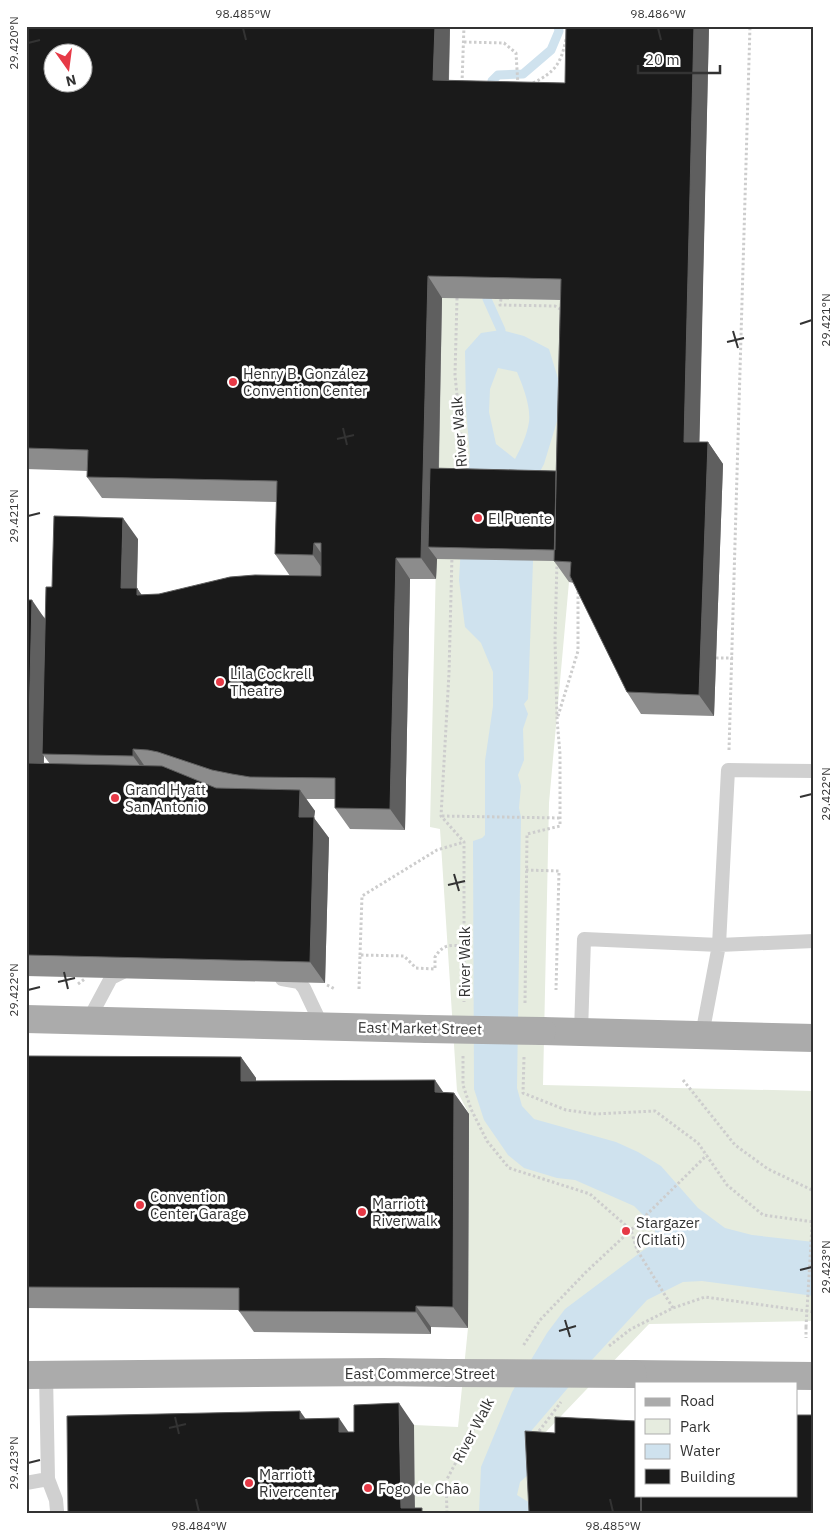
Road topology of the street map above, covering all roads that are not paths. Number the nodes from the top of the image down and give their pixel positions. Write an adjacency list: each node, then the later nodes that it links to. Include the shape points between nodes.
1 (814, 771): 3 (lane, via 728,770)
2 (814, 941): 3 (lane)
3 (719, 945): 9 (lane, via 584,938); 10 (lane)
4 (143, 968): 7 (lane, via 133,967 111,978)
5 (271, 976): 8 (lane, via 299,982)
6 (26, 1019): 7 (main road, East Market Street)
7 (88, 1021): 8 (main road, East Market Street)
8 (322, 1026): 9 (main road, East Market Street, bridge)
9 (581, 1032): 10 (main road, East Market Street)
10 (702, 1035): 11 (main road, East Market Street)
11 (814, 1038)
12 (36, 1375): 13 (main road, East Commerce Street, bridge, via 383,1372); 14 (lane)
13 (814, 1376)
14 (48, 1479): 15 (lane); 16 (lane)
15 (26, 1484)
16 (57, 1511)

